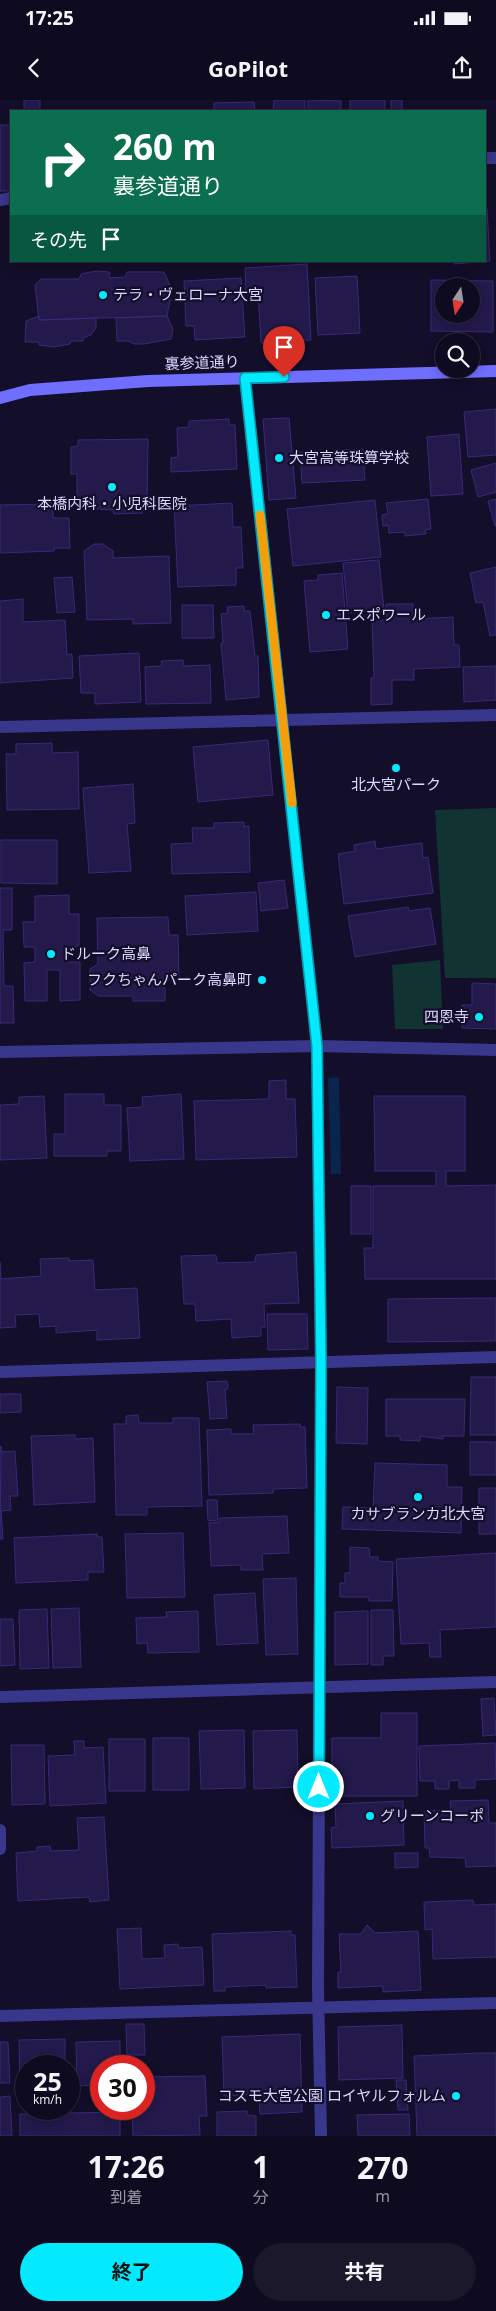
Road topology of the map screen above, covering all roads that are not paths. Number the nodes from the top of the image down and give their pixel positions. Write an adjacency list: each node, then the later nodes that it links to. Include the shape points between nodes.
1 (496, 371): 2 (street, 裏参道通り)
2 (245, 378): 3 (street, 裏参道通り, via 30,390); 5 (street)
3 (0, 398)
4 (496, 714): 5 (street)
5 (283, 719): 6 (street); 7 (street)
6 (0, 727)
7 (317, 1046): 8 (street); 9 (street); 11 (street)
8 (496, 1050)
9 (0, 1052)
10 (496, 1357): 11 (street)
11 (321, 1362): 12 (street); 14 (street)
12 (0, 1372)
13 (496, 1682): 14 (street)
14 (320, 1688): 15 (street); 19 (street)
15 (0, 1697)
16 (0, 1830): 17 (street)
17 (0, 1849)
18 (496, 2003): 19 (street)
19 (318, 2007): 20 (street); 21 (street)
20 (0, 2016)
21 (321, 2136)

